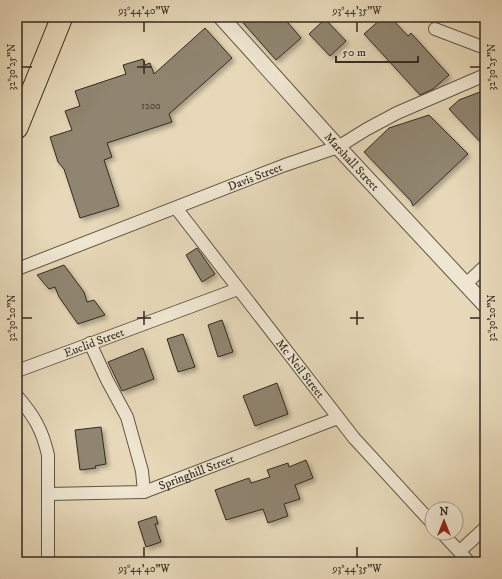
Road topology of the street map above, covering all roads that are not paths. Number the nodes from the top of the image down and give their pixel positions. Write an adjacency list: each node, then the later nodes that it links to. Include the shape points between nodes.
1 (62, 17): 6 (highway)
2 (221, 17): 7 (street, Marshall Street)
3 (435, 30): 4 (street)
4 (485, 48)
5 (485, 75): 7 (street, Davis Street, via 397,113)
6 (17, 128)
7 (338, 147): 8 (street, Davis Street, via 284,165); 11 (street, Marshall Street)
8 (176, 208): 10 (street, Davis Street); 12 (street, Mc Neil Street)
9 (485, 266): 11 (street)
10 (20, 268)
11 (466, 284): 13 (street, Marshall Street)
12 (238, 289): 14 (street, Euclid Street); 17 (street, Mc Neil Street)
13 (485, 305)
14 (90, 343): 15 (street, Euclid Street); 18 (street, via 128,417 142,471)
15 (17, 371)
16 (17, 396): 19 (street, via 37,422 44,438 48,455)
17 (338, 418): 18 (street, Springhill Street); 20 (street, Mc Neil Street, via 366,453)
18 (144, 492): 19 (street, Springhill Street)
19 (48, 494): 24 (street)
20 (424, 515)
21 (485, 528): 23 (street)
22 (450, 541): 23 (street)
23 (460, 551): 25 (street)
24 (48, 562)
25 (469, 562)

